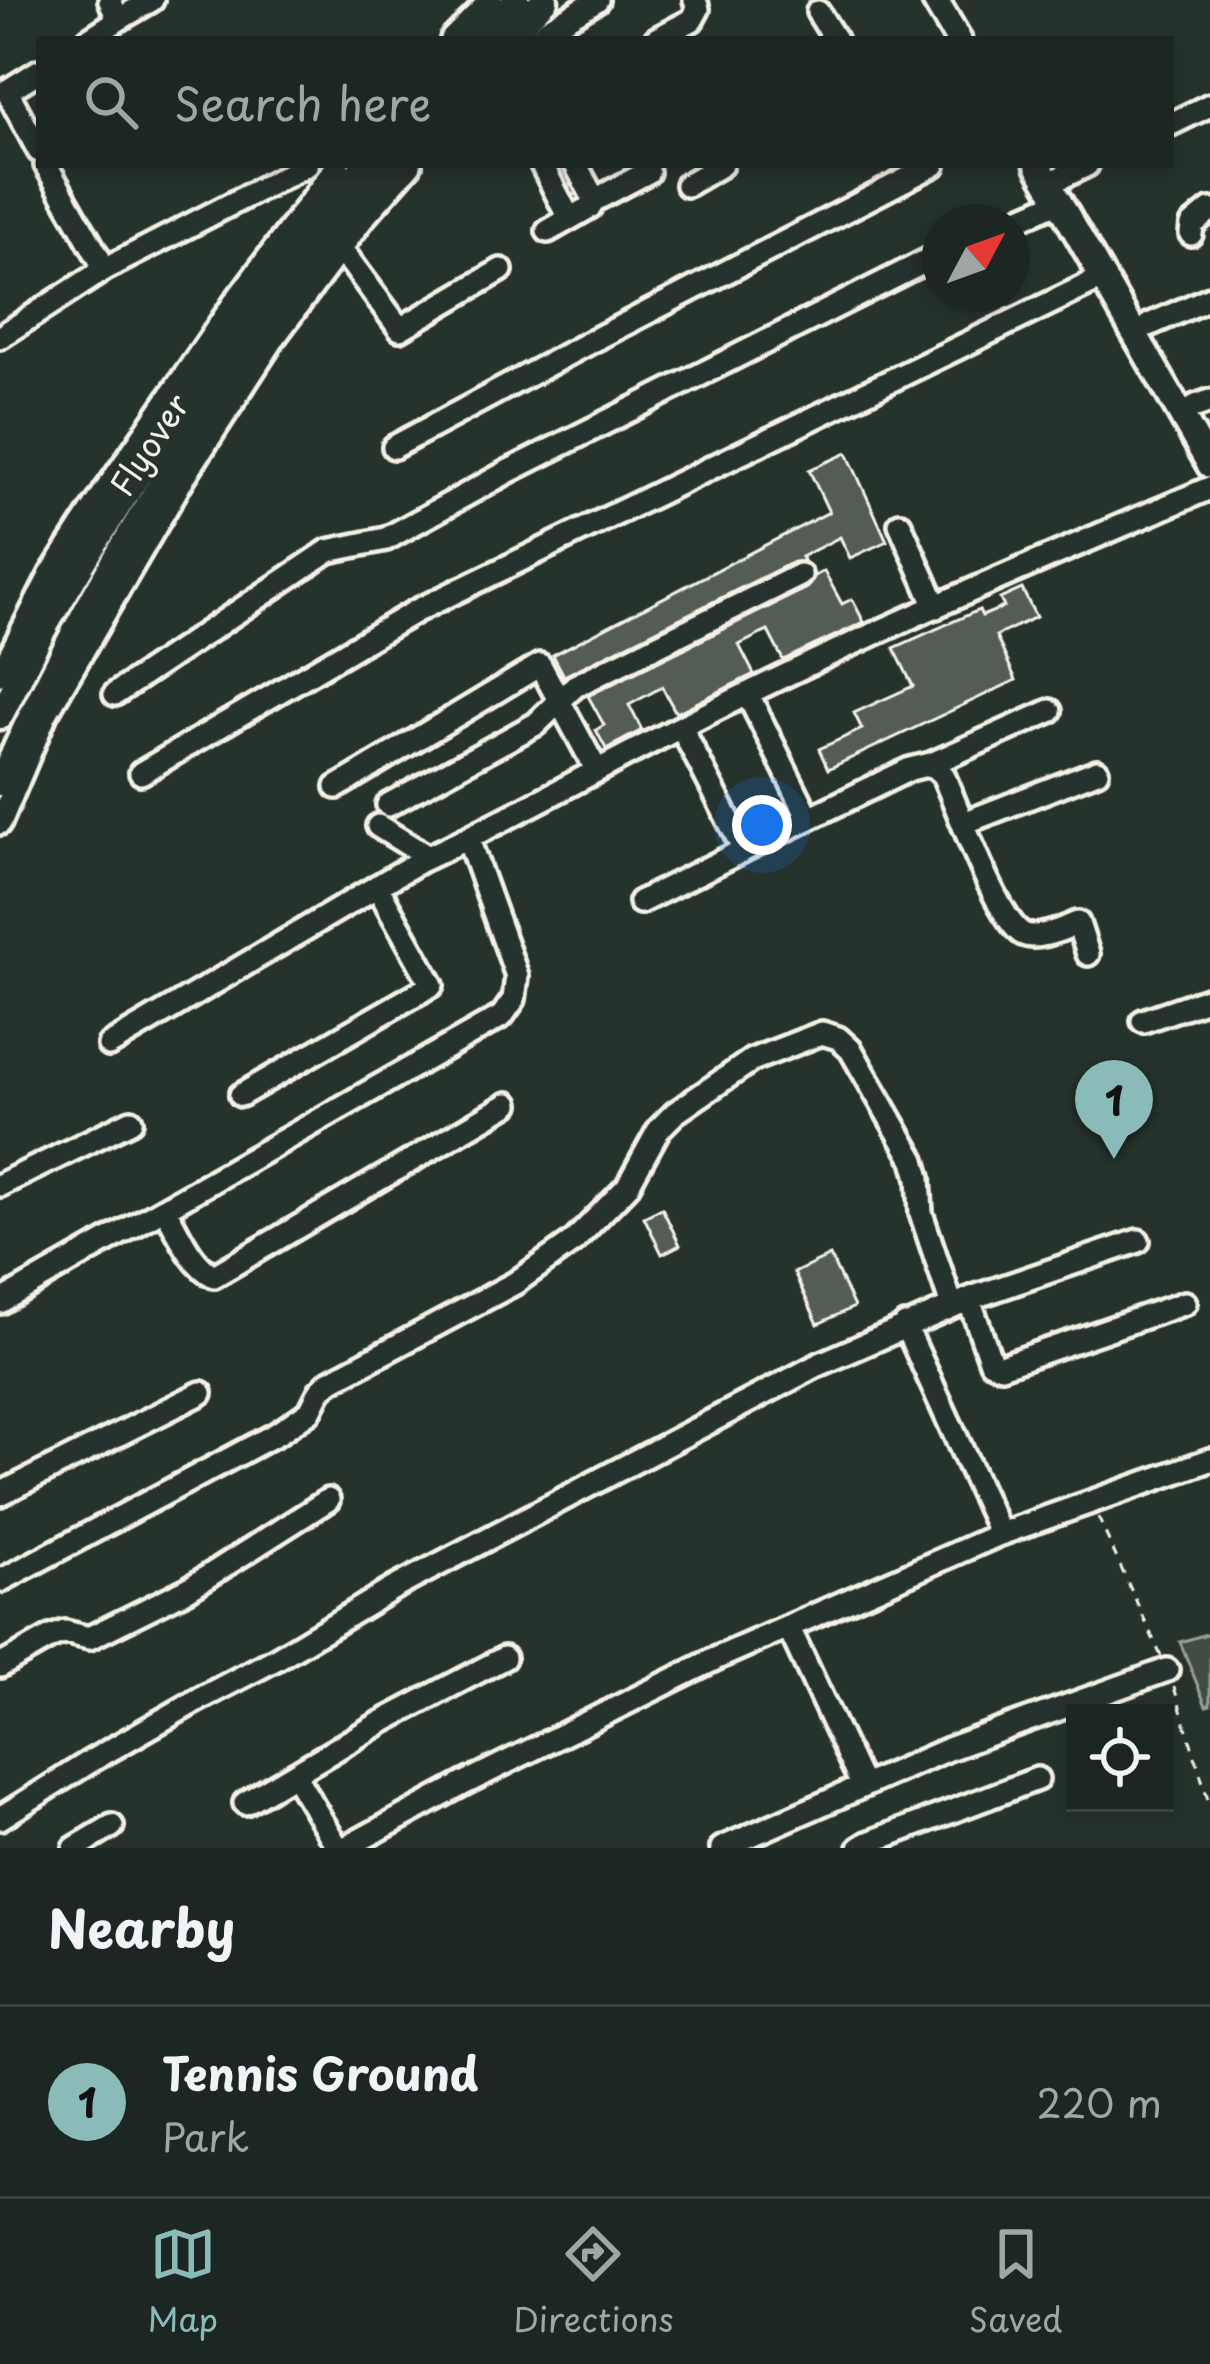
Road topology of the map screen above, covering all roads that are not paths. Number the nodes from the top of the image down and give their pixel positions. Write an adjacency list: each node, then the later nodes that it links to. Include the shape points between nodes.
1 (152, 0): 10 (street)
2 (491, 0): 13 (street)
3 (517, 0): 14 (main road)
4 (545, 0): 15 (main road)
5 (565, 0): 16 (street)
6 (597, 0): 17 (street)
7 (695, 0): 18 (street, via 692,20)
8 (935, 0): 20 (main road)
9 (954, 0): 21 (main road)
10 (114, 10): 12 (street)
11 (818, 12): 19 (street)
12 (91, 36)
13 (455, 36)
14 (481, 36)
15 (509, 36)
16 (528, 36)
17 (540, 36)
18 (662, 36)
19 (833, 36)
20 (956, 36)
21 (975, 36)
22 (36, 73): 23 (street)
23 (4, 93): 26 (street)
24 (1210, 105): 25 (street)
25 (1174, 123)
26 (36, 146)
27 (48, 168): 48 (street)
28 (301, 168): 48 (street)
29 (336, 168): 62 (street, via 94,507)
30 (362, 168): 67 (main road, Flyover, via 171,426 48,622)
31 (388, 168): 73 (main road, Flyover, via 258,338 119,550)
32 (407, 168): 46 (street)
33 (544, 168): 43 (street)
34 (578, 168): 40 (street)
35 (716, 168): 39 (street)
36 (928, 168): 56 (street)
37 (649, 172): 40 (street)
38 (1053, 178): 41 (street); 50 (main road); 52 (main road)
39 (686, 185)
40 (593, 202): 43 (street)
41 (1029, 204)
42 (1210, 210): 45 (street)
43 (569, 218): 44 (street)
44 (548, 231)
45 (1191, 234)
46 (341, 249): 49 (street, via 400,329); 76 (street, via 184,477 46,714)
47 (922, 263): 63 (street, via 386,539 328,551)
48 (105, 269): 53 (street)
49 (501, 269)
50 (1104, 278): 57 (main road); 72 (street, via 416,611)
51 (1210, 298): 52 (street)
52 (1150, 325): 54 (main road)
53 (0, 338)
54 (1203, 404): 55 (main road)
55 (1210, 433)
56 (394, 447)
57 (1210, 465)
58 (1210, 488): 61 (street)
59 (900, 524): 61 (street)
60 (800, 575): 65 (street)
61 (936, 607): 64 (street)
62 (0, 674)
63 (115, 694)
64 (748, 695): 68 (street); 75 (street)
65 (560, 699): 71 (street); 74 (street, via 541,665); 80 (street, via 536,724 382,816)
66 (1050, 711): 69 (street)
67 (0, 716)
68 (681, 727): 71 (street); 79 (street)
69 (932, 764): 75 (street); 77 (street)
70 (1097, 770): 77 (street)
71 (597, 771): 78 (street)
72 (141, 773)
73 (0, 783)
74 (337, 787)
75 (809, 818): 79 (street)
76 (0, 823)
77 (964, 824): 83 (street, via 1009,920 1032,936 1078,923)
78 (468, 839): 80 (street); 91 (street, via 517,976 502,1016)
79 (744, 850): 82 (street)
80 (428, 857): 81 (street)
81 (377, 886): 86 (street); 87 (street, via 432,985)
82 (640, 902)
83 (1088, 954)
84 (1210, 998): 85 (street)
85 (1143, 1021)
86 (109, 1045)
87 (241, 1095)
88 (508, 1104): 91 (street, via 214,1276)
89 (131, 1121): 90 (street)
90 (0, 1185)
91 (165, 1209): 93 (street)
92 (1138, 1241): 94 (street)
93 (0, 1302)
94 (961, 1302): 95 (street, via 991,1362 1001,1366); 96 (street); 102 (street, via 921,1213 914,1160 851,1050 822,1033 752,1060 675,1113 604,1212 515,1283 329,1382 310,1411 278,1433)
95 (1185, 1303)
96 (904, 1325): 101 (street); 111 (street, via 394,1588)
97 (201, 1393): 99 (street)
98 (1210, 1460): 101 (street)
99 (0, 1494)
100 (328, 1500): 105 (street, via 188,1589 89,1638 50,1637)
101 (1000, 1534): 103 (street)
102 (0, 1581)
103 (789, 1628): 109 (street); 114 (street)
104 (504, 1658): 107 (street)
105 (0, 1666)
106 (1167, 1670): 109 (street)
107 (294, 1774): 110 (street); 114 (street)
108 (1037, 1779): 116 (street)
109 (862, 1785): 115 (street)
110 (245, 1803)
111 (0, 1818)
112 (112, 1826): 113 (street)
113 (75, 1848)
114 (342, 1848)
115 (722, 1848)
116 (860, 1848)

